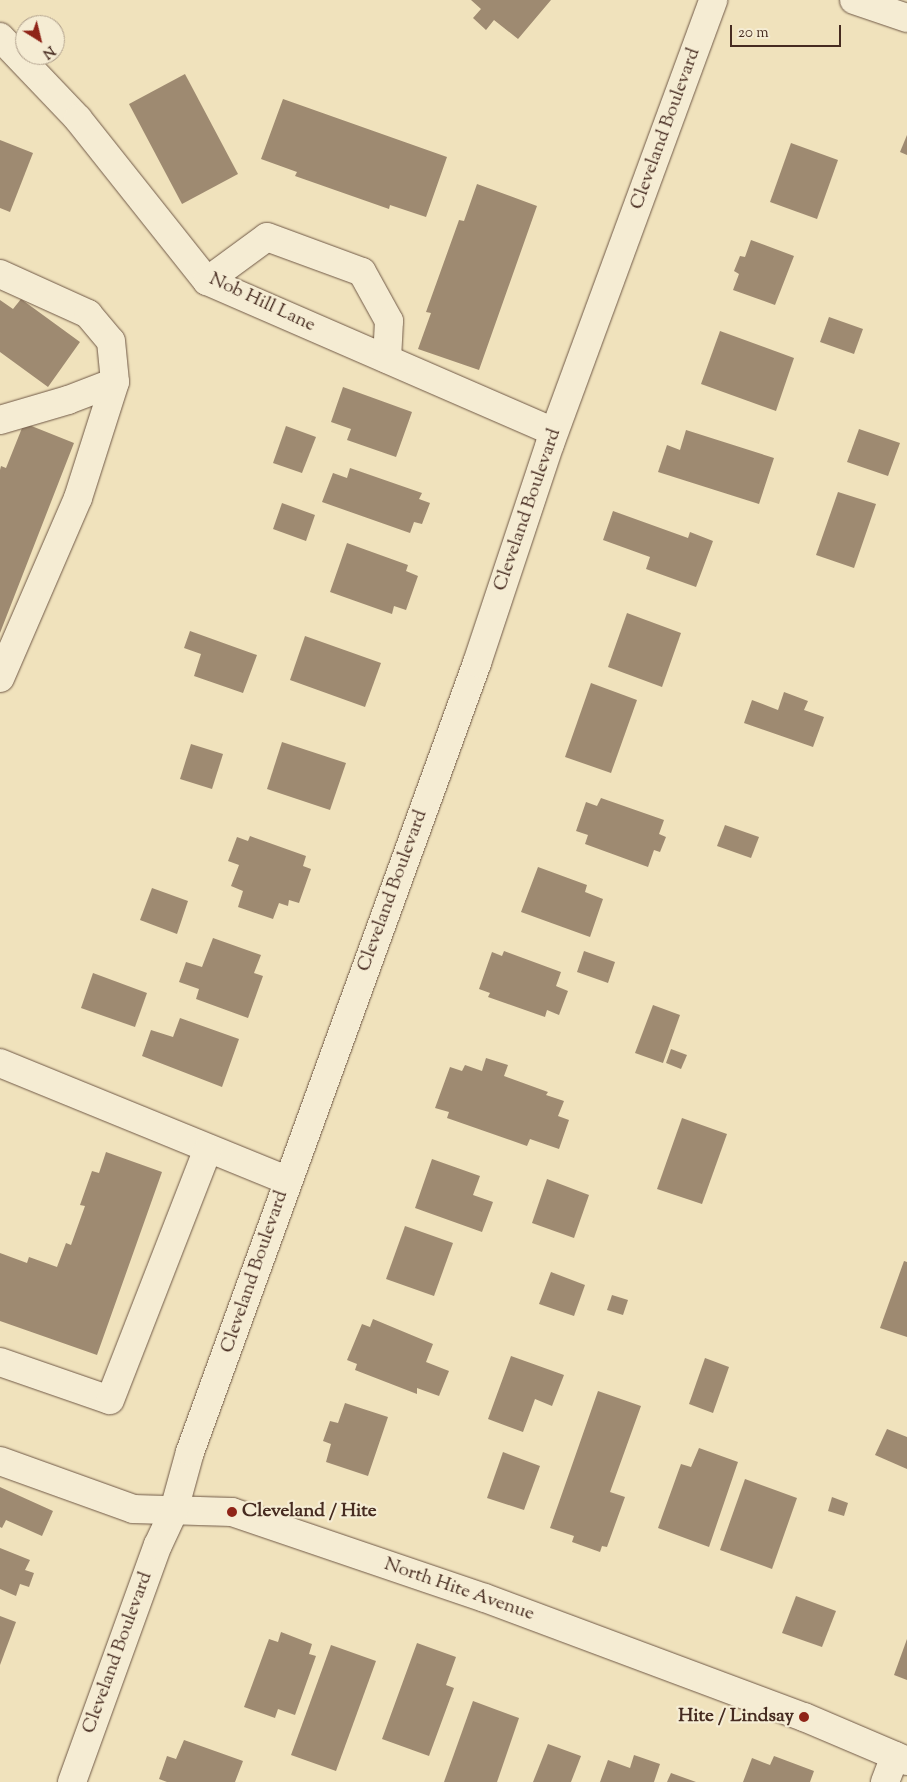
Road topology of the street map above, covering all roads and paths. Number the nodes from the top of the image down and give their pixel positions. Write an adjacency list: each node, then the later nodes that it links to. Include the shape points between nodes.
1 (713, 0): 10 (street, Cleveland Boulevard)
2 (854, 0): 3 (street)
3 (907, 18)
4 (0, 37): 6 (street, Nob Hill Lane, via 78,119)
5 (0, 274): 8 (street, via 88,314 111,341)
6 (206, 281): 7 (street, Nob Hill Lane); 7 (street, via 267,236 362,272 389,322)
7 (387, 359): 10 (street, Nob Hill Lane)
8 (115, 382): 9 (street); 11 (street, via 78,498)
9 (0, 420)
10 (554, 432): 14 (street, Cleveland Boulevard, via 477,663)
11 (0, 678)
12 (0, 1063): 13 (street)
13 (208, 1149): 14 (street); 15 (street, via 110,1400)
14 (287, 1180): 17 (street, Cleveland Boulevard, via 190,1452)
15 (0, 1362)
16 (0, 1462): 17 (street, North Hite Avenue, via 133,1509)
17 (174, 1510): 18 (street, North Hite Avenue, via 232,1512 485,1598 804,1717); 19 (street, Cleveland Boulevard, via 141,1590)
18 (901, 1759): 20 (street)
19 (72, 1782)
20 (885, 1782)

